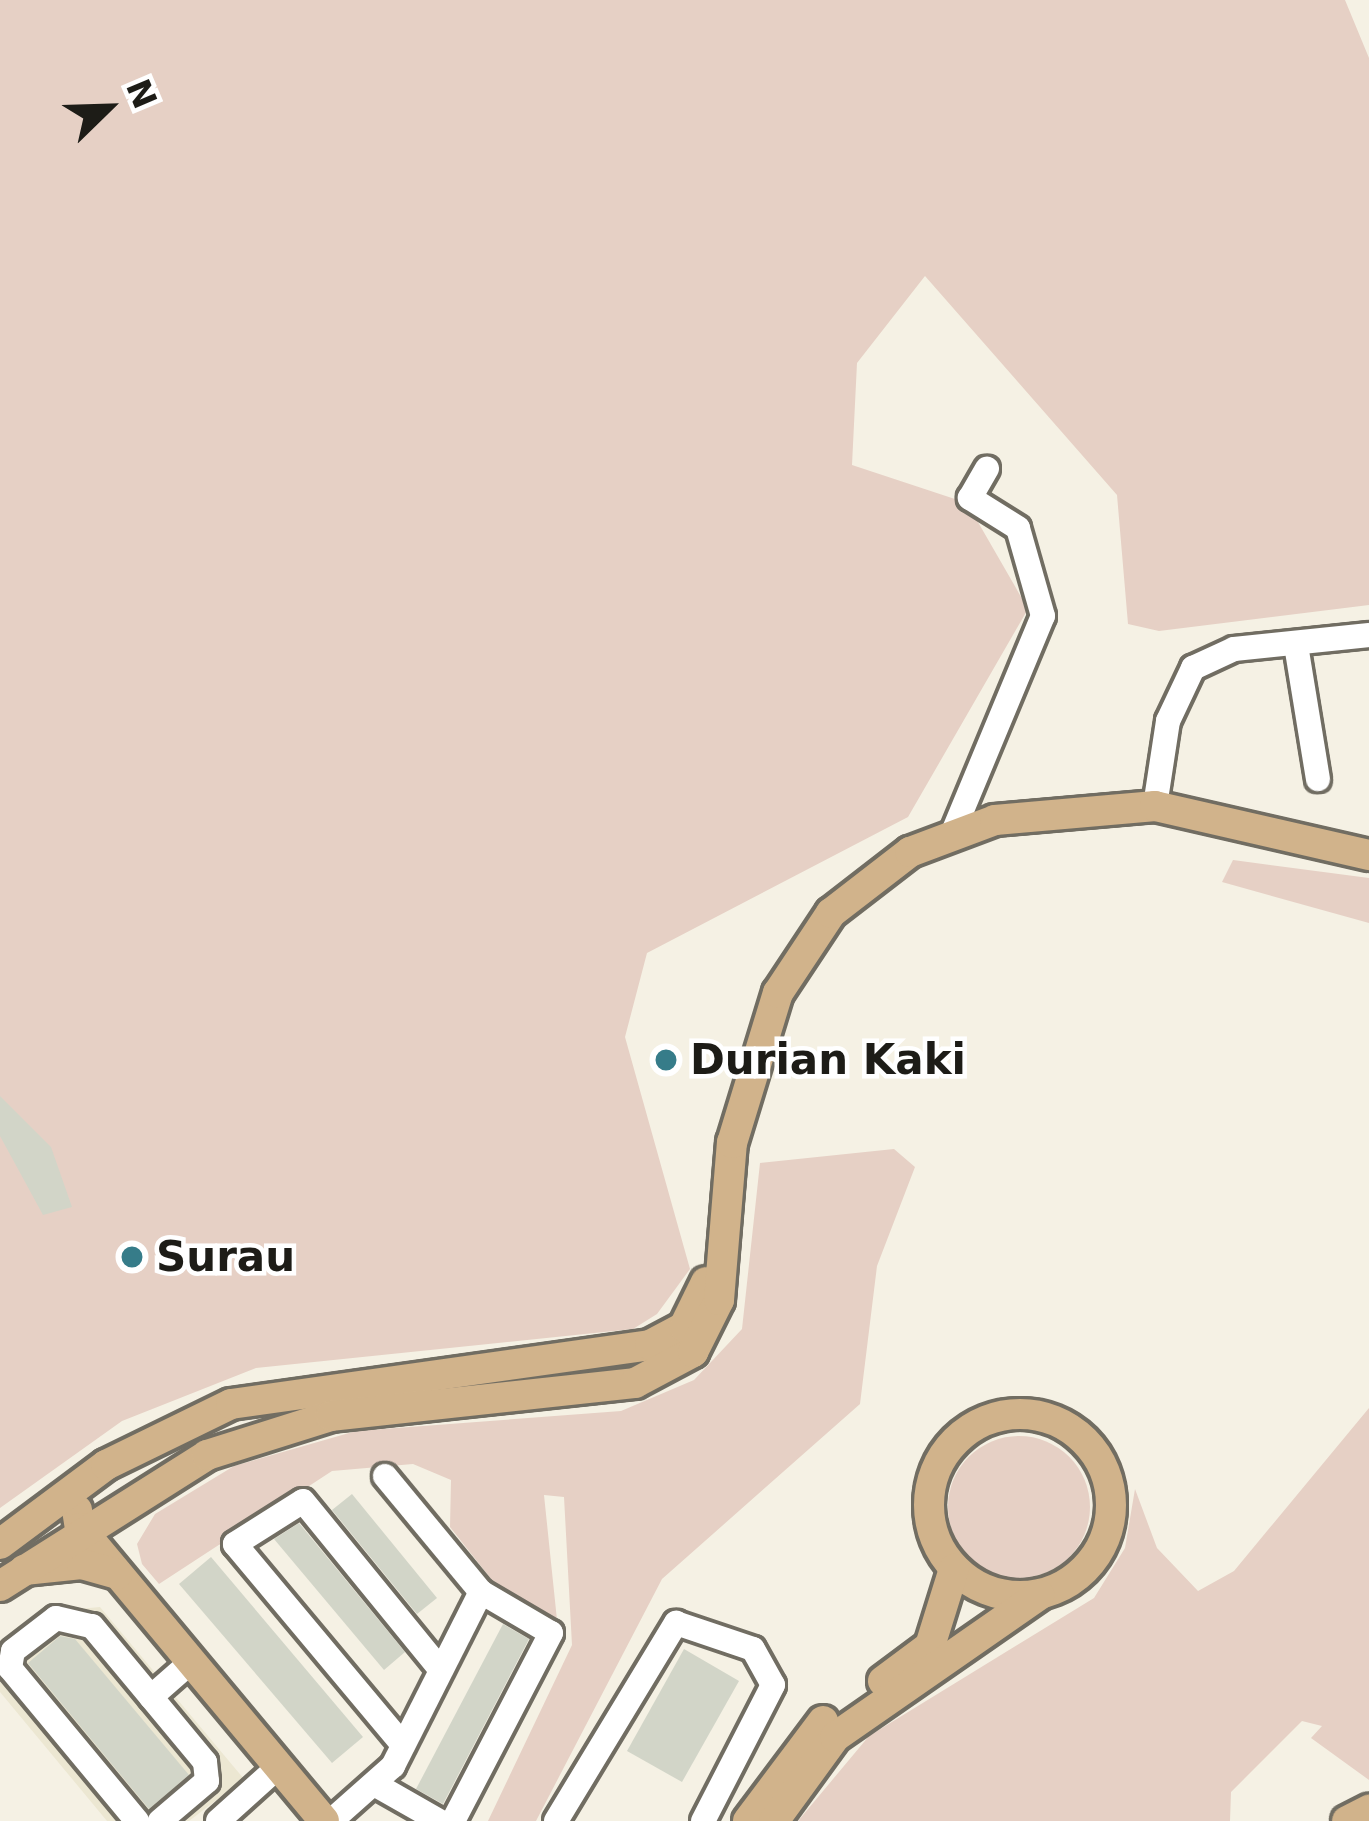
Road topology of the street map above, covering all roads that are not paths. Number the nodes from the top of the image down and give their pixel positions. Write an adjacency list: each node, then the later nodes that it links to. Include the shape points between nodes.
1 (987, 468): 6 (street, via 970,498 1018,528 1043,616)
2 (1369, 635): 3 (street)
3 (1296, 645): 4 (street); 5 (street, via 1234,649 1193,668 1168,721)
4 (1318, 779)
5 (1155, 806): 6 (main road); 7 (main road)
6 (952, 832): 8 (main road, via 866,881 778,994 732,1143)
7 (1369, 855)
8 (718, 1254): 9 (main road, via 700,1304 664,1341 271,1392); 11 (main road, via 709,1328 651,1377 332,1416)
9 (106, 1465): 12 (main road, via 80,1498); 13 (main road)
10 (385, 1476): 17 (street)
11 (146, 1484): 12 (main road); 15 (main road, via 118,1528)
12 (80, 1528): 13 (main road); 15 (main road); 16 (main road)
13 (11, 1535)
14 (954, 1569): 18 (main road, via 979,1587); 18 (main road, via 929,1493 951,1444 996,1416 1052,1420 1097,1456 1111,1513 1088,1566); 34 (main road, via 930,1646 823,1721)
15 (118, 1574): 16 (main road, via 82,1564); 19 (main road)
16 (9, 1579)
17 (481, 1592): 20 (street); 31 (street, via 551,1633)
18 (1039, 1595): 35 (main road, via 836,1737)
19 (191, 1663): 21 (street); 23 (main road)
20 (440, 1669): 22 (street); 22 (street, via 303,1501 235,1544)
21 (151, 1697): 26 (street, via 77,1616 56,1618 9,1660); 27 (street, via 208,1769)
22 (403, 1744): 24 (street)
23 (278, 1767): 28 (street); 29 (main road)
24 (376, 1785): 29 (street); 30 (street)
25 (1369, 1810): 36 (main road)
26 (137, 1821)
27 (160, 1821)
28 (218, 1821)
29 (328, 1821)
30 (439, 1821)
31 (453, 1821)
32 (556, 1821): 33 (street, via 676,1623 753,1649 773,1685)
33 (703, 1821)
34 (748, 1821)
35 (774, 1821)
36 (1347, 1821)

